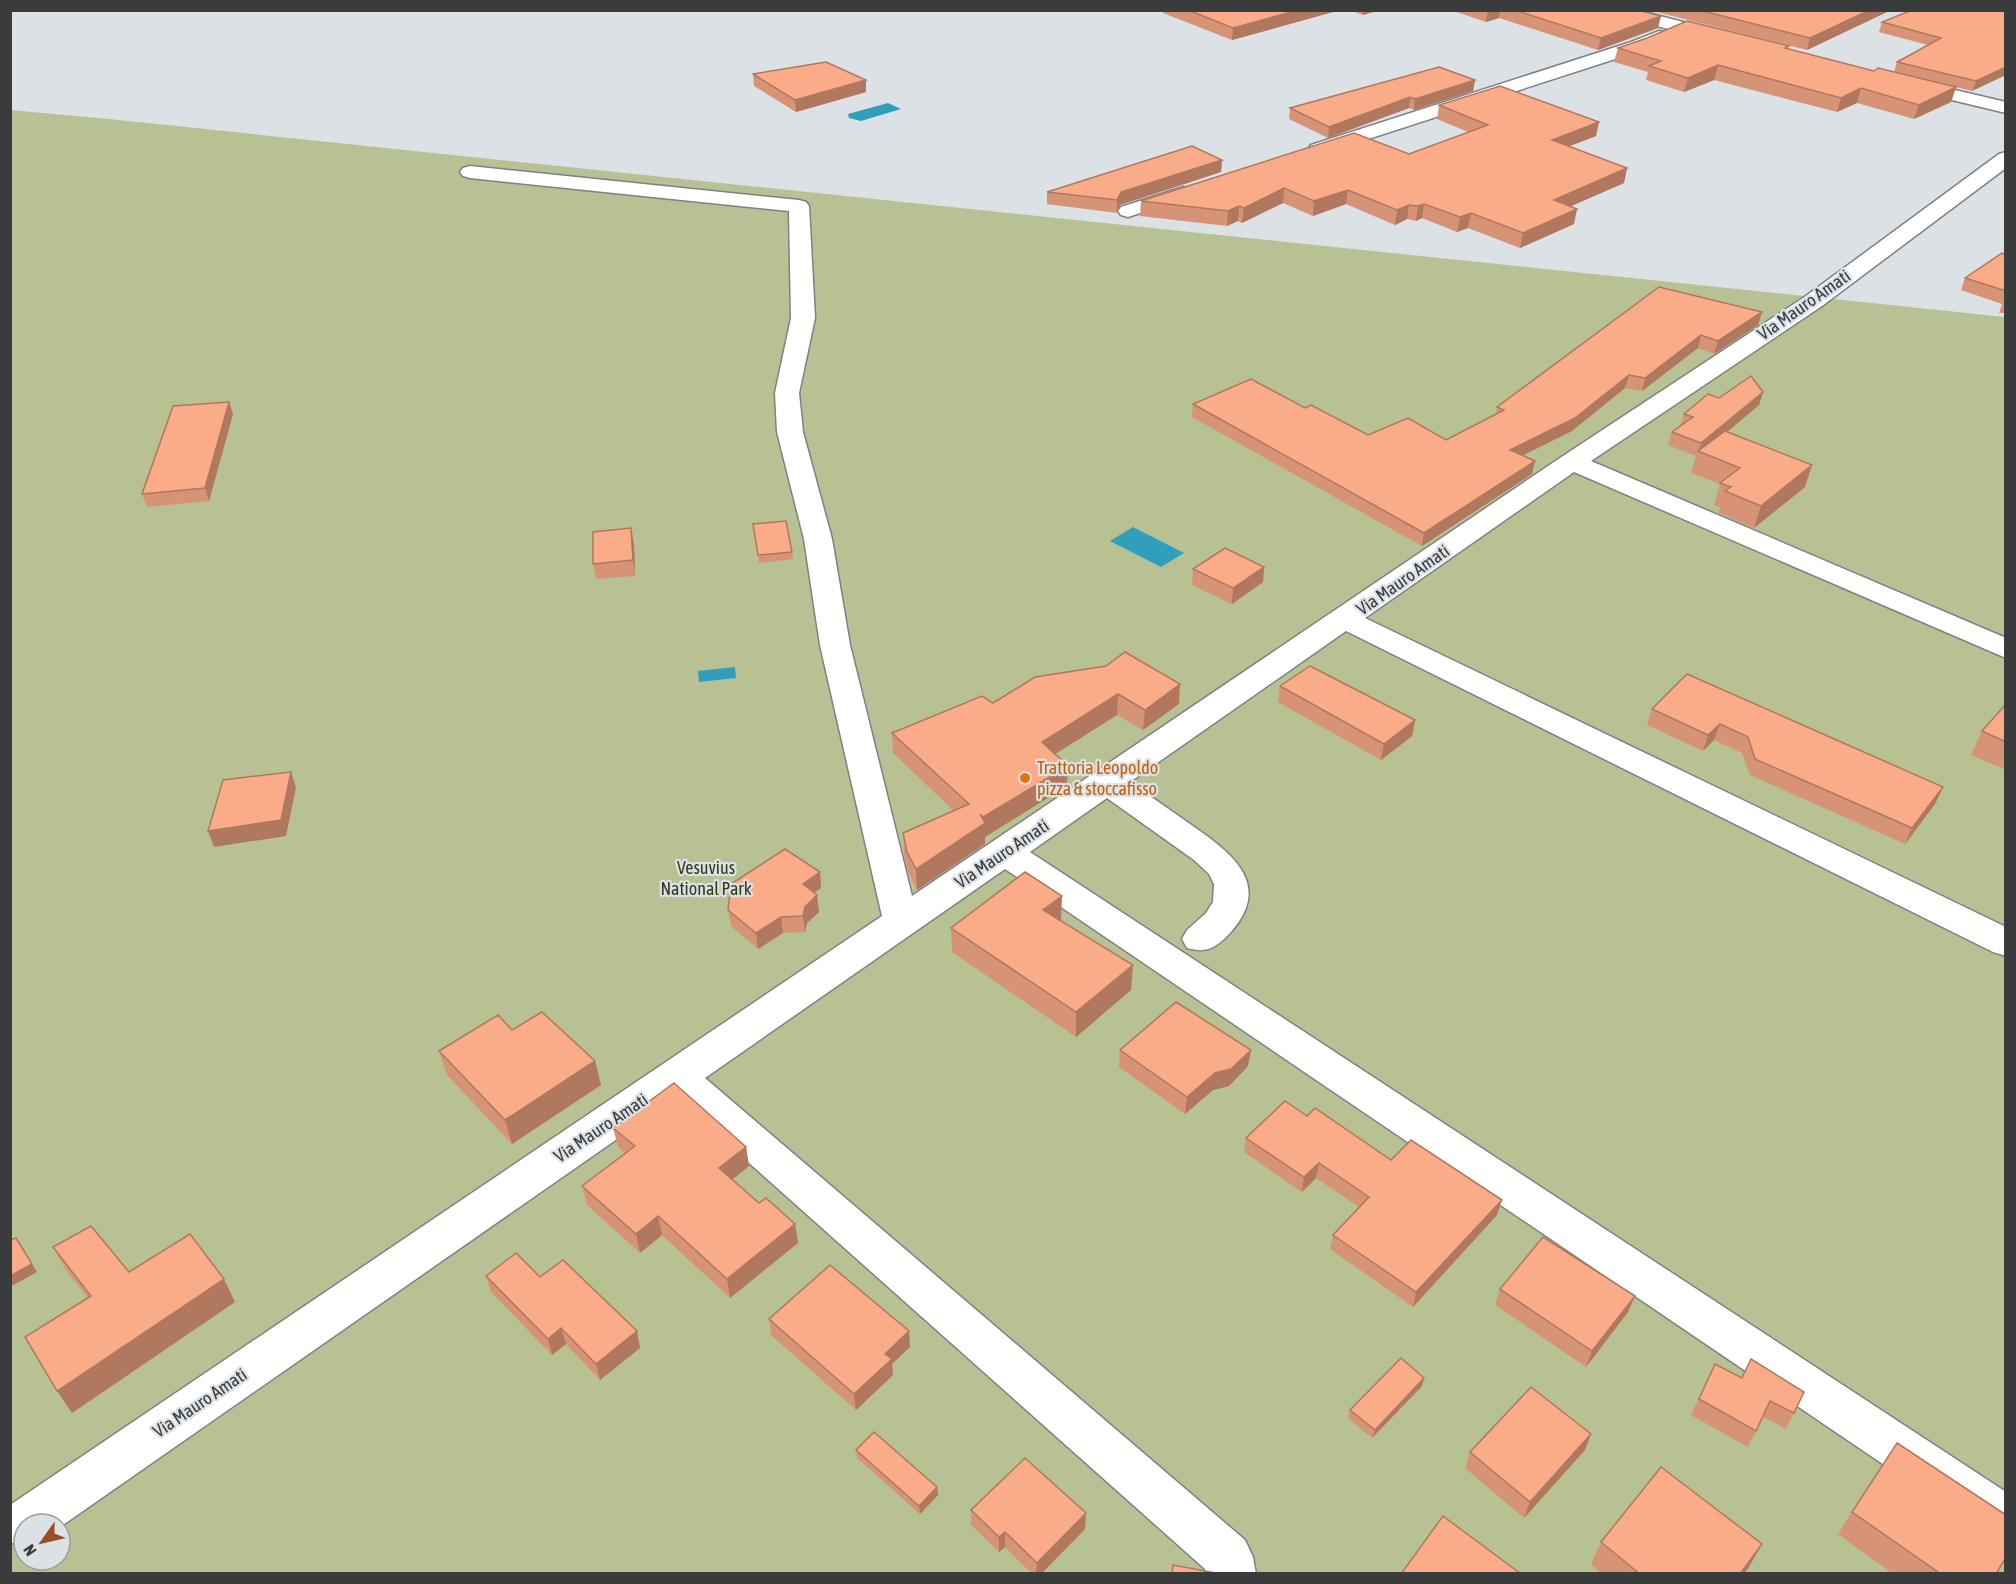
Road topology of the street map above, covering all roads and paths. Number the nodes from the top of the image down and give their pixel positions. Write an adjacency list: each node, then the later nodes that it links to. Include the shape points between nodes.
1 (1616, 10): 2 (street, via 1648,19)
2 (1677, 19): 3 (street); 8 (street, via 1637,46)
3 (1733, 40)
4 (1892, 80): 5 (street)
5 (1949, 95): 6 (street); 7 (street)
6 (2006, 108)
7 (2006, 116)
8 (1298, 156)
9 (2006, 158): 13 (street, Via Mauro Amati, via 1814,301)
10 (470, 172): 18 (street, via 800,206 802,318 787,393 790,432 818,539 836,645)
11 (1196, 189): 12 (street)
12 (1128, 211)
13 (1572, 462): 14 (street, Via Mauro Amati); 15 (street)
14 (1346, 620): 16 (street, Via Mauro Amati); 20 (street)
15 (2006, 649)
16 (1108, 782): 17 (street, Via Mauro Amati); 19 (street, via 1224,868 1231,884 1230,902 1219,922)
17 (1005, 852): 18 (street, Via Mauro Amati); 23 (street)
18 (901, 922): 21 (street, Via Mauro Amati)
19 (1200, 939)
20 (2006, 943)
21 (677, 1076): 22 (street, Via Mauro Amati); 24 (street, via 1228,1557)
22 (41, 1512)
23 (2006, 1520)
24 (1231, 1574)

